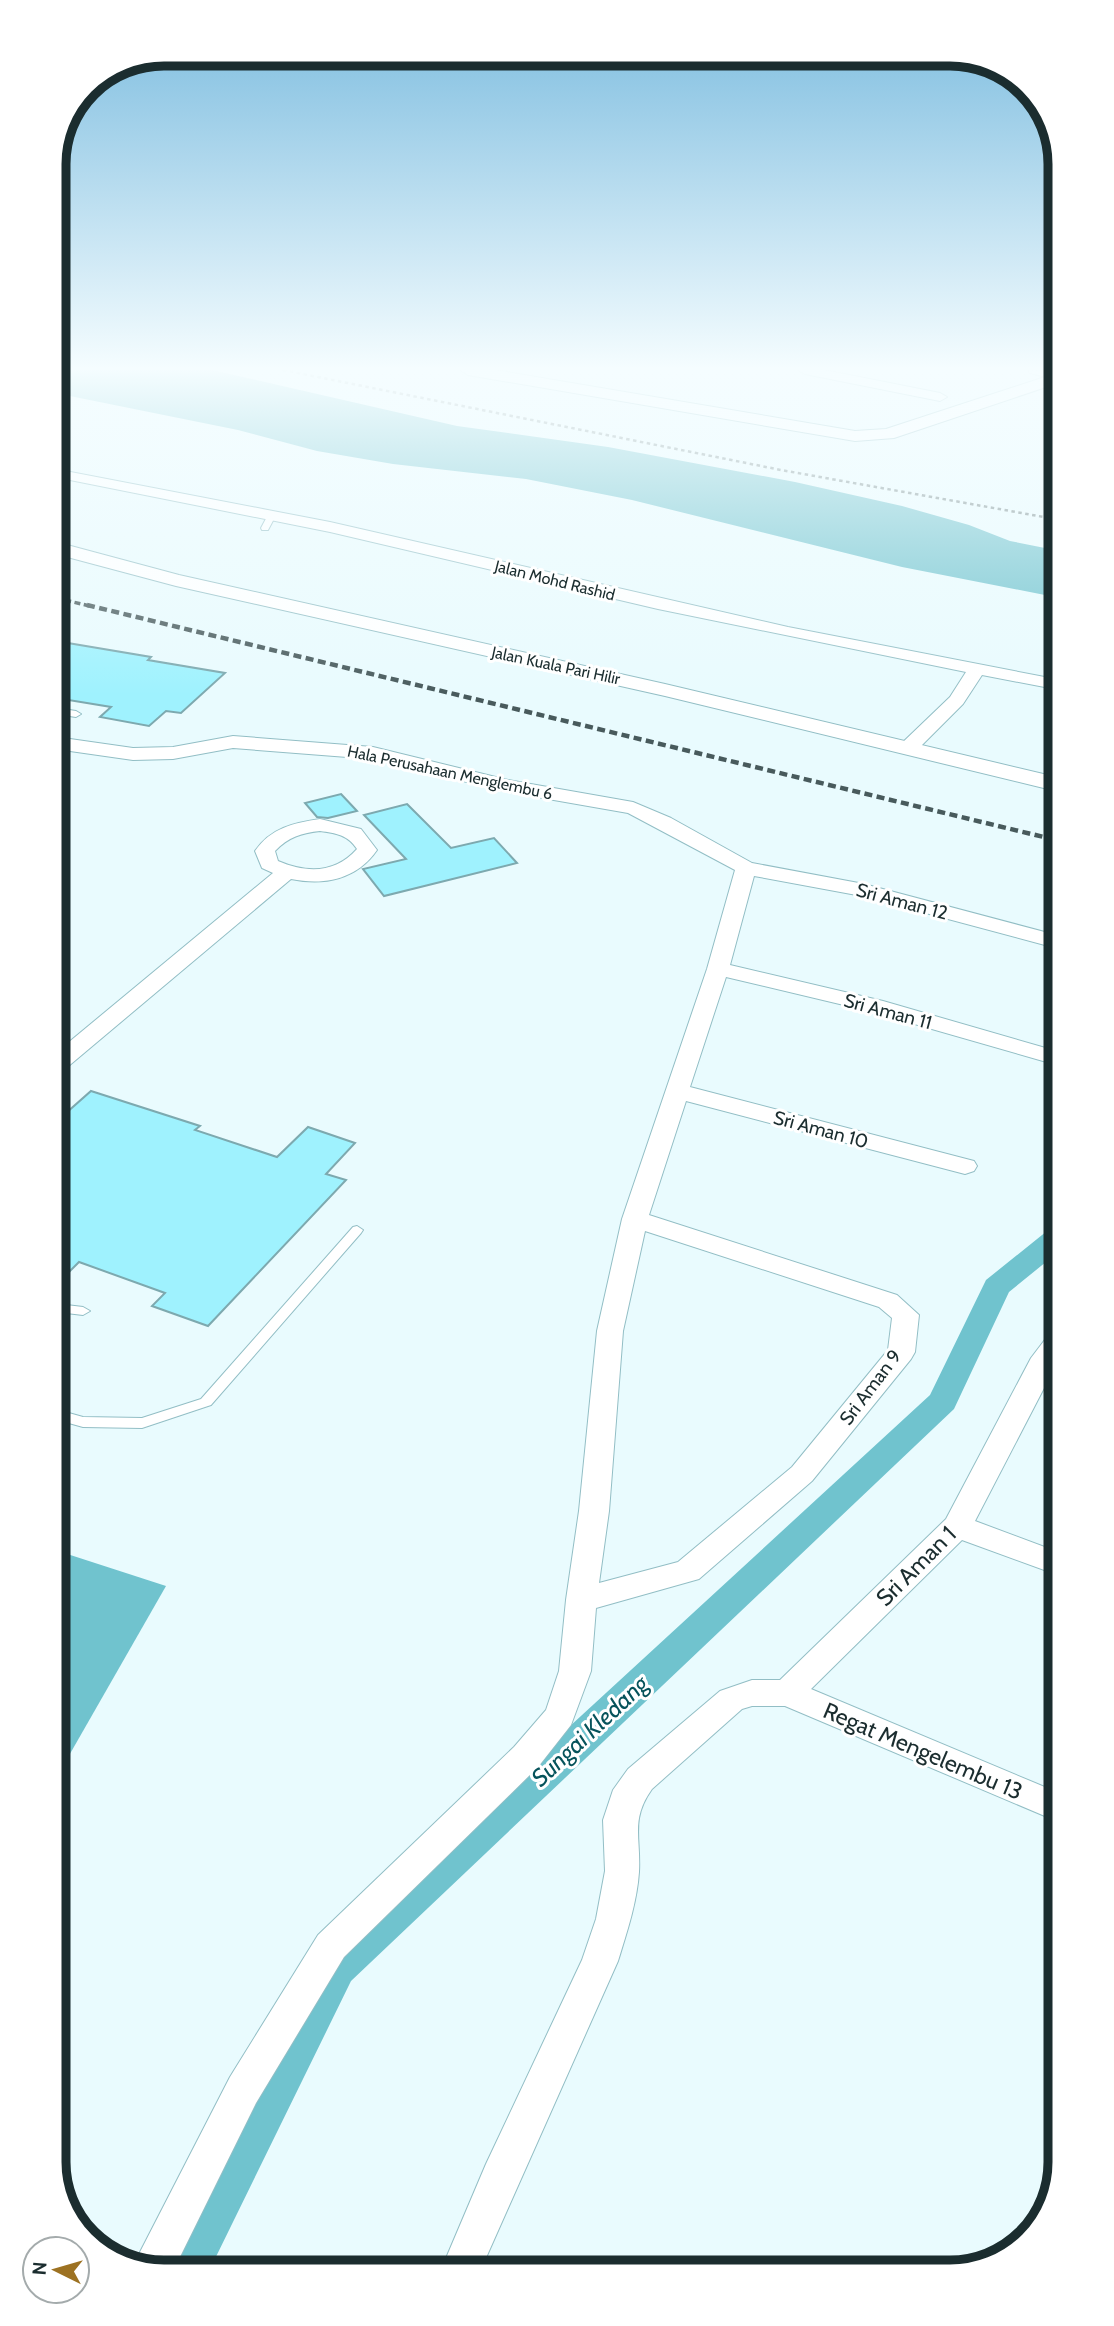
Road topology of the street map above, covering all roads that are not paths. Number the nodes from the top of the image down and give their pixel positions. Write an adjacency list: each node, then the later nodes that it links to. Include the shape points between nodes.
1 (80, 479): 3 (street, Jalan Mohd Rashid, via 269,521 447,553 658,604)
2 (67, 551): 8 (street, Jalan Kuala Pari Hilir, via 296,608)
3 (977, 667): 4 (street, Jalan Mohd Rashid); 8 (street, via 963,696)
4 (1048, 682)
5 (67, 713): 6 (lane)
6 (76, 714)
7 (67, 745): 10 (street, Hala Perusahaan Menglembu 6, via 132,754 173,753 233,742 373,753 508,786 633,808)
8 (909, 747): 9 (street, Jalan Kuala Pari Hilir)
9 (1048, 782)
10 (746, 868): 12 (street, Sri Aman 12, via 864,890); 13 (street)
11 (286, 873): 14 (street)
12 (1048, 940)
13 (718, 969): 15 (street, Sri Aman 11, via 875,1006); 16 (street)
14 (67, 1056)
15 (1048, 1056)
16 (677, 1091): 17 (street, Sri Aman 10); 18 (street)
17 (965, 1166)
18 (635, 1219): 26 (street, via 610,1331); 26 (street, Sri Aman 9, via 888,1301 906,1315 904,1336 901,1352 802,1474 688,1571)
19 (357, 1230): 23 (lane, via 206,1402 142,1423)
20 (66, 1309): 21 (lane)
21 (83, 1311)
22 (1048, 1367): 24 (street, Sri Aman 1)
23 (66, 1417)
24 (957, 1526): 25 (street); 27 (street, Sri Aman 1)
25 (1048, 1560)
26 (581, 1600): 29 (street, via 575,1671 560,1716 526,1757 331,1946 243,2090)
27 (787, 1693): 28 (street, Regat Mengelembu 13); 30 (street, via 752,1693 730,1700 640,1779 625,1800 620,1820 622,1871 614,1919 600,1961)
28 (1048, 1803)
29 (158, 2259)
30 (465, 2259)

